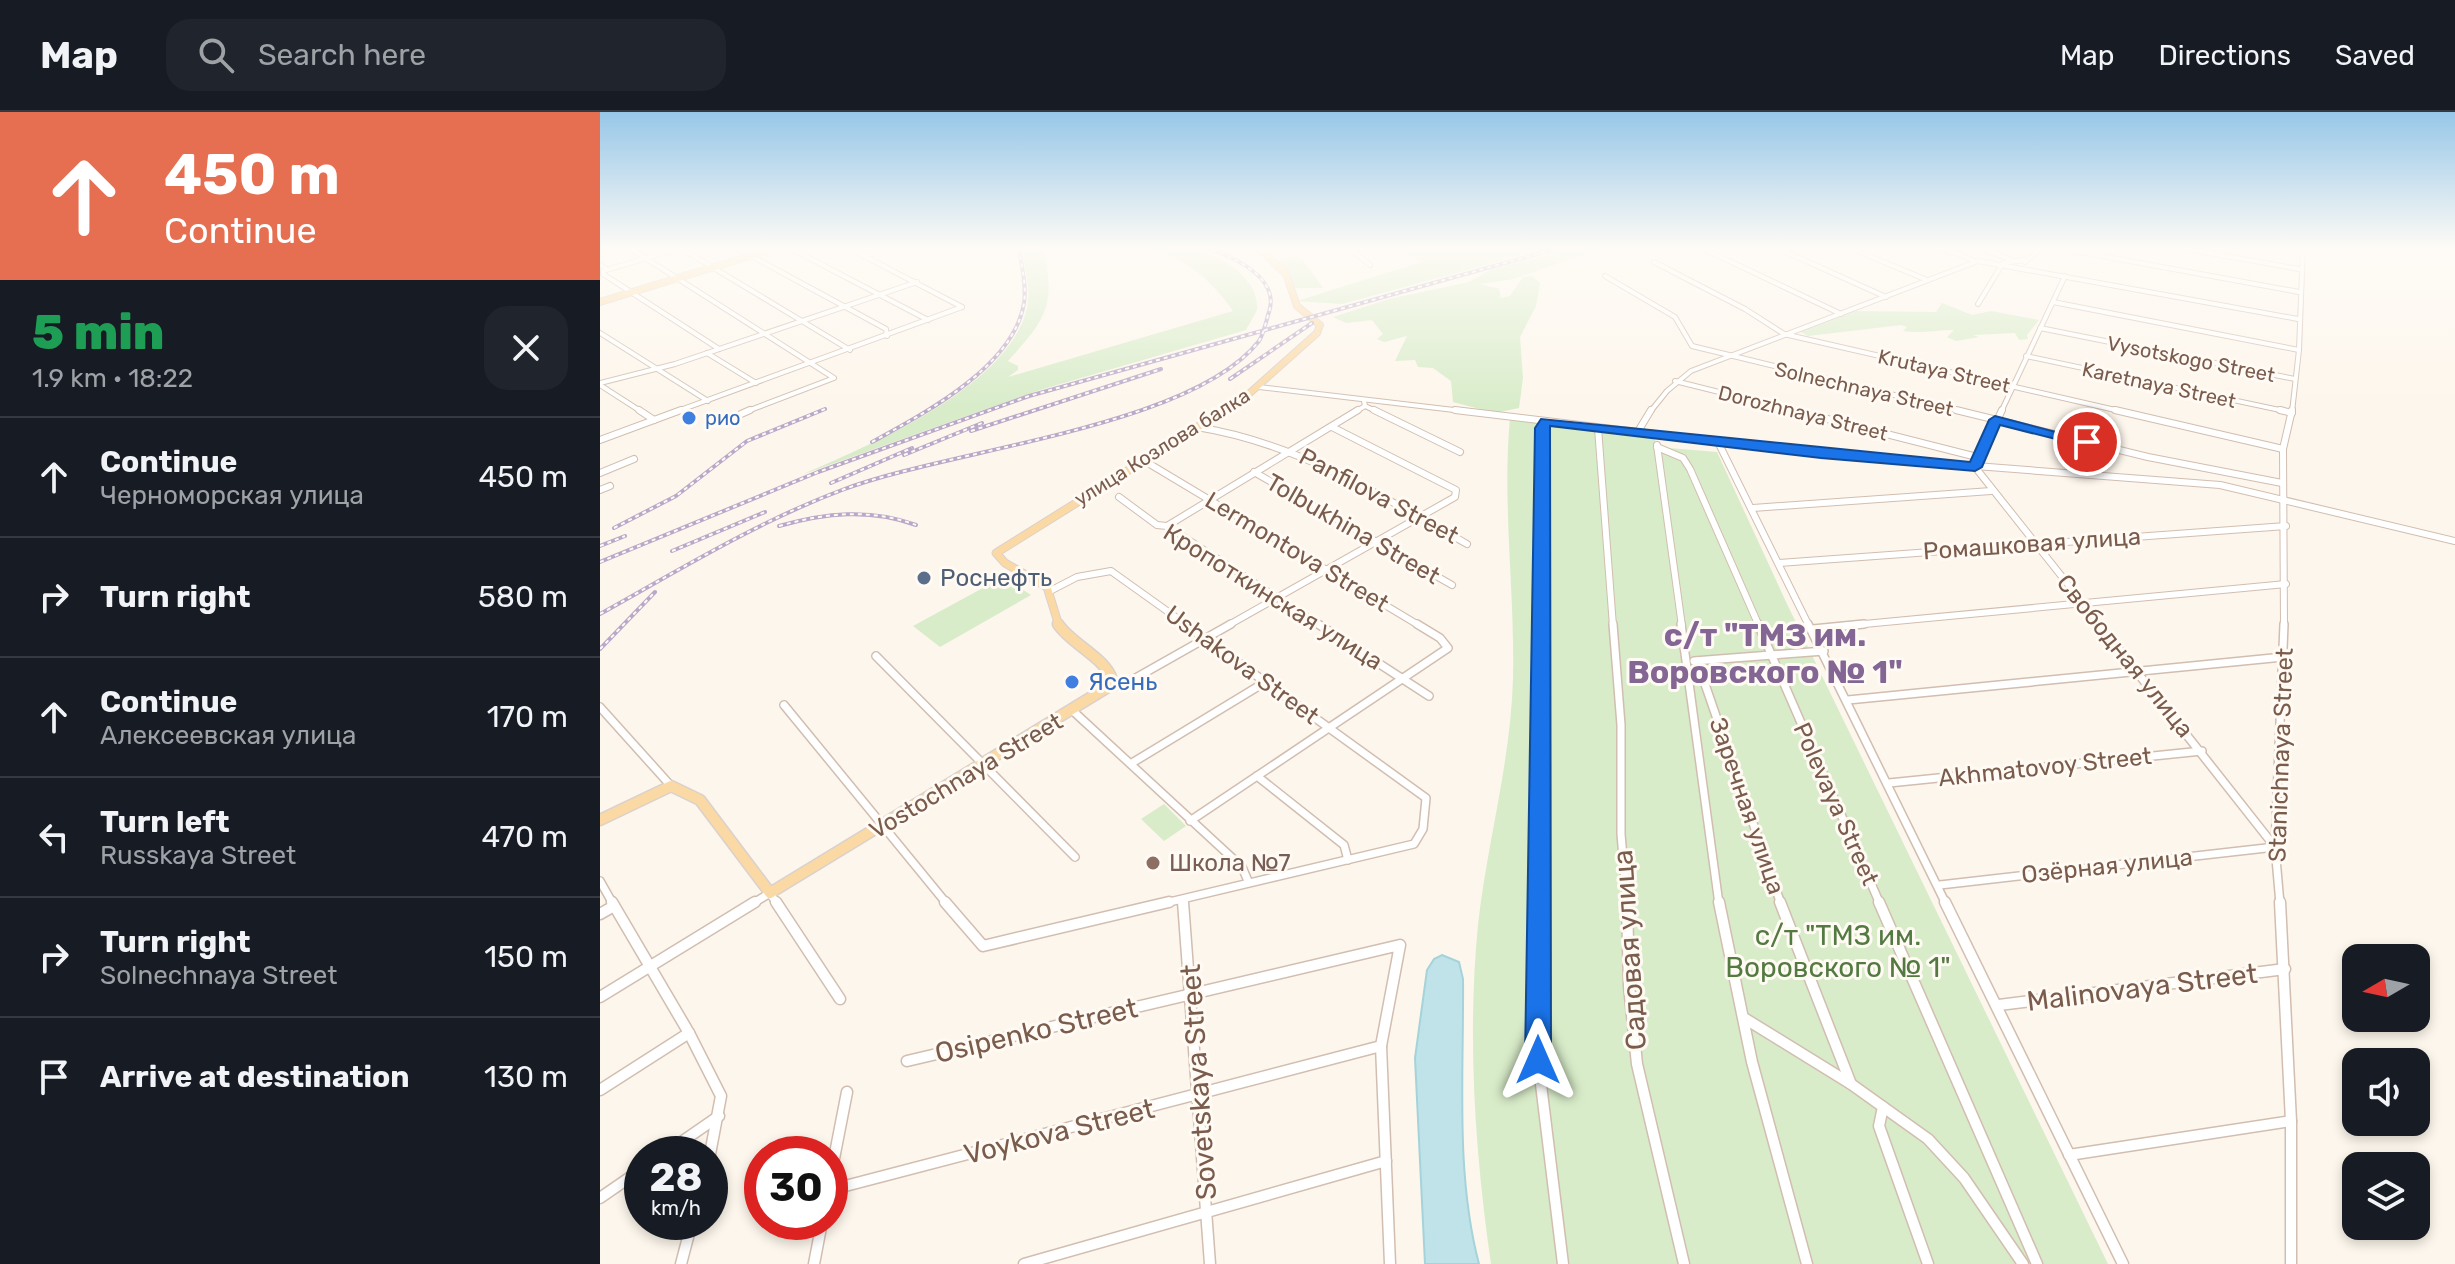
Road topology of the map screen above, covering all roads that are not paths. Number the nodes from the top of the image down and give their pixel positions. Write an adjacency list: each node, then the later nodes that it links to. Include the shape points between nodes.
1 (641, 301): 28 (street)
2 (715, 301): 25 (street)
3 (767, 301): 22 (street)
4 (835, 301): 18 (street)
5 (861, 301): 18 (street)
6 (890, 301): 21 (street)
7 (951, 301): 21 (street, via 962,307)
8 (1294, 301): 41 (main road, улица Козлова балка, via 1320,330)
9 (1647, 301): 32 (street, Solnechnaya Street, via 1675,317 1692,346)
10 (1729, 301): 26 (street)
11 (1813, 301): 19 (street)
12 (1876, 301): 19 (street)
13 (1980, 301): 17 (street)
14 (2199, 301): 20 (street)
15 (2299, 301): 20 (street, Stanichnaya Street)
16 (2053, 302): 23 (street); 30 (street)
17 (1978, 304)
18 (845, 306): 22 (street); 27 (street, via 886,329)
19 (1841, 314): 26 (street)
20 (2298, 319): 30 (street, Stanichnaya Street)
21 (928, 320): 27 (street)
22 (801, 321): 25 (street); 29 (street)
23 (2040, 328): 33 (street); 36 (street, Vysotskogo Street)
24 (600, 333): 35 (street)
25 (767, 333): 28 (street); 34 (street)
26 (1784, 334): 32 (street); 40 (street, Krutaya Street)
27 (887, 336): 29 (street)
28 (719, 349): 31 (street)
29 (850, 350): 34 (street)
30 (2299, 350): 36 (street, Stanichnaya Street)
31 (707, 353): 35 (street); 38 (street)
32 (1727, 356): 37 (street); 47 (street, Solnechnaya Street)
33 (2026, 356): 40 (street); 44 (street, Karetnaya Street)
34 (814, 363): 38 (street); 45 (street, via 834,378)
35 (656, 369): 39 (street); 42 (street)
36 (2295, 379): 44 (street, Stanichnaya Street)
37 (1675, 381): 52 (street); 60 (street, Dorozhnaya Street)
38 (756, 383): 42 (street)
39 (600, 384): 46 (street)
40 (2011, 386): 47 (street); 58 (street, Krutaya Street)
41 (1259, 387): 43 (street); 49 (main road, улица Козлова балка)
42 (708, 401): 46 (street)
43 (1365, 403): 48 (street); 50 (street); 59 (street)
44 (2292, 413): 58 (street, Stanichnaya Street)
45 (741, 414)
46 (654, 420): 54 (street)
47 (1995, 420): 60 (street); 66 (street, Solnechnaya Street)
48 (1546, 422): 51 (street); 158 (street, via 1538,1060)
49 (1194, 426): 57 (street, Panfilova Street); 62 (main road, улица Козлова балка)
50 (1332, 427): 57 (street); 74 (street, Vostochnaya Street, via 1456,490 1455,497)
51 (1598, 428): 52 (street); 159 (street, Садовая улица, via 1621,725 1621,834 1637,1064)
52 (1637, 433): 53 (street)
53 (1654, 435): 55 (street); 56 (street)
54 (600, 440)
55 (1718, 442): 63 (street); 73 (street)
56 (1657, 447): 91 (street, Polevaya Street, via 1683,458 1690,469); 94 (street)
57 (1290, 448): 64 (street); 74 (street, Panfilova Street)
58 (2283, 449): 66 (street, Stanichnaya Street)
59 (1460, 452)
60 (1977, 457): 63 (street)
61 (634, 459): 65 (street)
62 (1143, 460): 71 (street, Lermontova Street); 85 (main road, улица Козлова балка, via 996,553 1001,562)
63 (1975, 467): 69 (street, Свободная улица); 72 (street, via 2220,485)
64 (1254, 472): 71 (street); 78 (street, Tolbukhina Street)
65 (600, 473)
66 (2282, 483): 72 (street, Stanichnaya Street)
67 (610, 486): 68 (street)
68 (600, 490)
69 (1991, 491): 73 (street); 79 (street, Свободная улица)
70 (1119, 497): 75 (street, Кропоткинская улица, via 1157,525)
71 (1209, 499): 75 (street); 82 (street, Lermontova Street)
72 (2286, 499): 76 (street, Stanichnaya Street); 77 (street)
73 (1753, 508): 81 (street)
74 (1418, 517): 78 (street, Vostochnaya Street); 80 (street, Panfilova Street)
75 (1167, 526): 86 (street, Кропоткинская улица)
76 (2286, 526): 79 (street, Ромашковая улица); 83 (street, Stanichnaya Street)
77 (2455, 541)
78 (1375, 543): 82 (street, Vostochnaya Street); 84 (street, Tolbukhina Street)
79 (2035, 543): 81 (street, Ромашковая улица); 87 (street, Свободная улица)
80 (1467, 544)
81 (1779, 563): 88 (street)
82 (1326, 568): 86 (street, Vostochnaya Street); 97 (street, Lermontova Street, via 1448,648)
83 (2286, 584): 87 (street); 93 (street, Stanichnaya Street)
84 (1452, 585)
85 (1050, 591): 89 (street, Ushakova Street, via 1077,577 1111,571); 99 (main road, via 1059,628 1110,672)
86 (1274, 597): 89 (street, Vostochnaya Street); 97 (street, Кропоткинская улица)
87 (2083, 604): 88 (street); 96 (street, Свободная улица)
88 (1813, 629): 90 (street)
89 (1204, 637): 98 (street, Ushakova Street); 99 (street, Vostochnaya Street, via 1125,684)
90 (1824, 651): 91 (street); 101 (street)
91 (1771, 655): 95 (street); 163 (street, Polevaya Street)
92 (876, 656): 108 (street)
93 (2283, 657): 96 (street); 115 (street, Stanichnaya Street)
94 (1685, 661): 95 (street); 131 (street, via 1721,915)
95 (1697, 661): 135 (street, Заречная улица, via 1800,959)
96 (2138, 672): 101 (street); 106 (street, Свободная улица)
97 (1402, 677): 100 (street, Кропоткинская улица); 105 (street)
98 (1267, 681): 105 (street, Ushakova Street); 107 (street)
99 (1108, 687): 104 (main road, Vostochnaya Street)
100 (1429, 696)
101 (1848, 700): 110 (street)
102 (784, 705): 114 (street)
103 (600, 707): 111 (street)
104 (1073, 711): 107 (street); 108 (main road, Vostochnaya Street)
105 (1327, 727): 109 (street); 117 (street, Ushakova Street, via 1426,798 1423,829 1414,844)
106 (2202, 751): 110 (street, Akhmatovoy Street); 115 (street, Свободная улица)
107 (1132, 763): 113 (street)
108 (982, 765): 114 (main road, Vostochnaya Street); 116 (street)
109 (1257, 776): 113 (street); 117 (street, via 1344,845)
110 (1889, 783): 120 (street)
111 (671, 786): 112 (main road); 121 (main road, via 700,800)
112 (600, 820)
113 (1190, 821): 119 (street, via 1242,867)
114 (881, 827): 121 (main road, Vostochnaya Street); 122 (street, via 983,946)
115 (2275, 847): 120 (street, Озёрная улица); 126 (street, Stanichnaya Street)
116 (1075, 857)
117 (1348, 860): 119 (street)
118 (600, 881): 123 (street)
119 (1248, 881): 122 (street)
120 (1940, 885): 130 (street)
121 (770, 893): 125 (street, Vostochnaya Street); 129 (street)
122 (1183, 900): 127 (street, Sovetskaya Street)
123 (614, 906): 124 (street); 125 (street)
124 (600, 914)
125 (648, 968): 128 (street, Vostochnaya Street); 132 (street)
126 (2285, 969): 130 (street, Malinovaya Street); 141 (street, Stanichnaya Street)
127 (1192, 993): 133 (street, Osipenko Street, via 1400,945); 134 (street, Osipenko Street); 138 (street, Sovetskaya Street)
128 (600, 997)
129 (840, 999)
130 (1999, 1005): 145 (street)
131 (1744, 1018): 135 (street); 160 (street)
132 (689, 1033): 136 (street); 140 (street, via 721,1096)
133 (1381, 1046): 138 (street, Voykova Street); 146 (street)
134 (907, 1061)
135 (1851, 1084): 139 (street)
136 (600, 1090)
137 (847, 1092): 144 (street)
138 (1200, 1095): 148 (street, Voykova Street); 150 (street, Sovetskaya Street)
139 (1883, 1107): 161 (street, via 1879,1126); 162 (street, via 1928,1139 1964,1178)
140 (719, 1116): 142 (street); 143 (street)
141 (2291, 1121): 145 (street); 165 (street, Stanichnaya Street)
142 (690, 1136)
143 (714, 1136)
144 (838, 1136)
145 (2069, 1155): 164 (street)
146 (1386, 1161): 150 (street); 157 (street)
147 (624, 1181): 149 (street)
148 (848, 1185)
149 (600, 1198)
150 (1207, 1210): 155 (street); 156 (street, Sovetskaya Street)
151 (687, 1240): 153 (street)
152 (819, 1240): 154 (street)
153 (681, 1264)
154 (814, 1264)
155 (1024, 1264)
156 (1210, 1264)
157 (1390, 1264)
158 (1563, 1264)
159 (1684, 1264)
160 (1807, 1264)
161 (1928, 1264)
162 (2023, 1264)
163 (2037, 1264)
164 (2123, 1264)
165 (2291, 1264)

